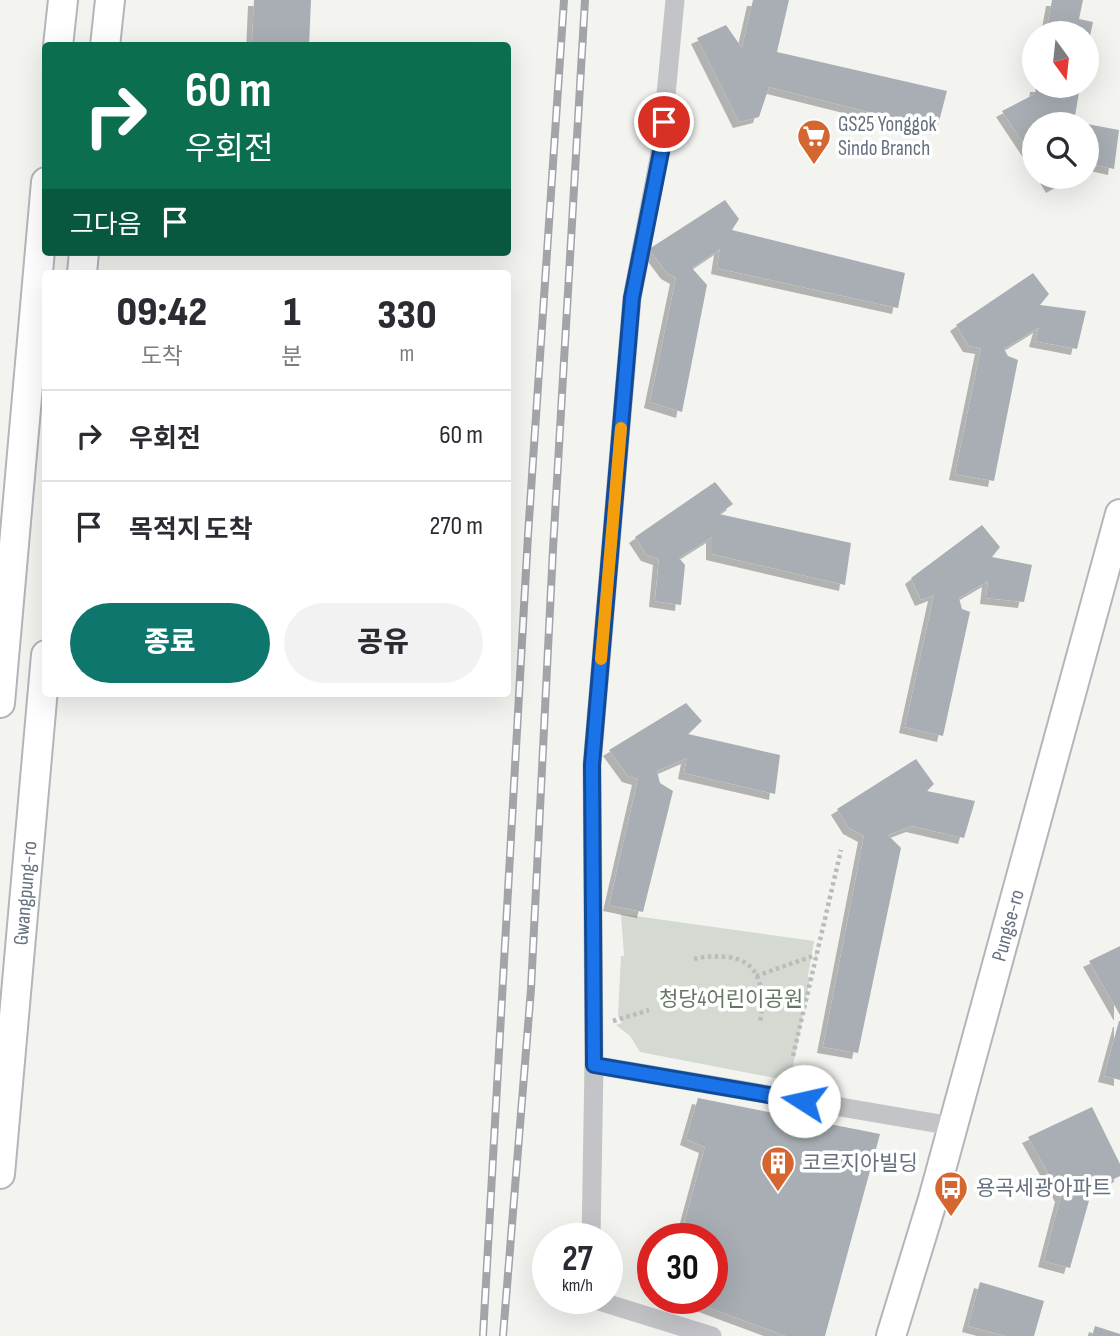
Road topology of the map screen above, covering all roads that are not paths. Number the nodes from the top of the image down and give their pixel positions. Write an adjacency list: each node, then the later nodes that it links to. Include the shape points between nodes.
1 (63, 0): 4 (main road)
2 (110, 0): 5 (main road)
3 (675, 0): 10 (street, via 662,147 632,298 592,765)
4 (58, 42)
5 (106, 42)
6 (42, 228): 9 (main road)
7 (1120, 514): 11 (main road, Pungse-ro)
8 (42, 692): 9 (main road); 12 (main road, Gwangpung-ro)
9 (1, 694)
10 (594, 1065): 11 (street); 13 (street)
11 (952, 1126): 16 (main road, Pungse-ro)
12 (0, 1174)
13 (590, 1223)
14 (623, 1309): 15 (street)
15 (712, 1336)
16 (891, 1336)

